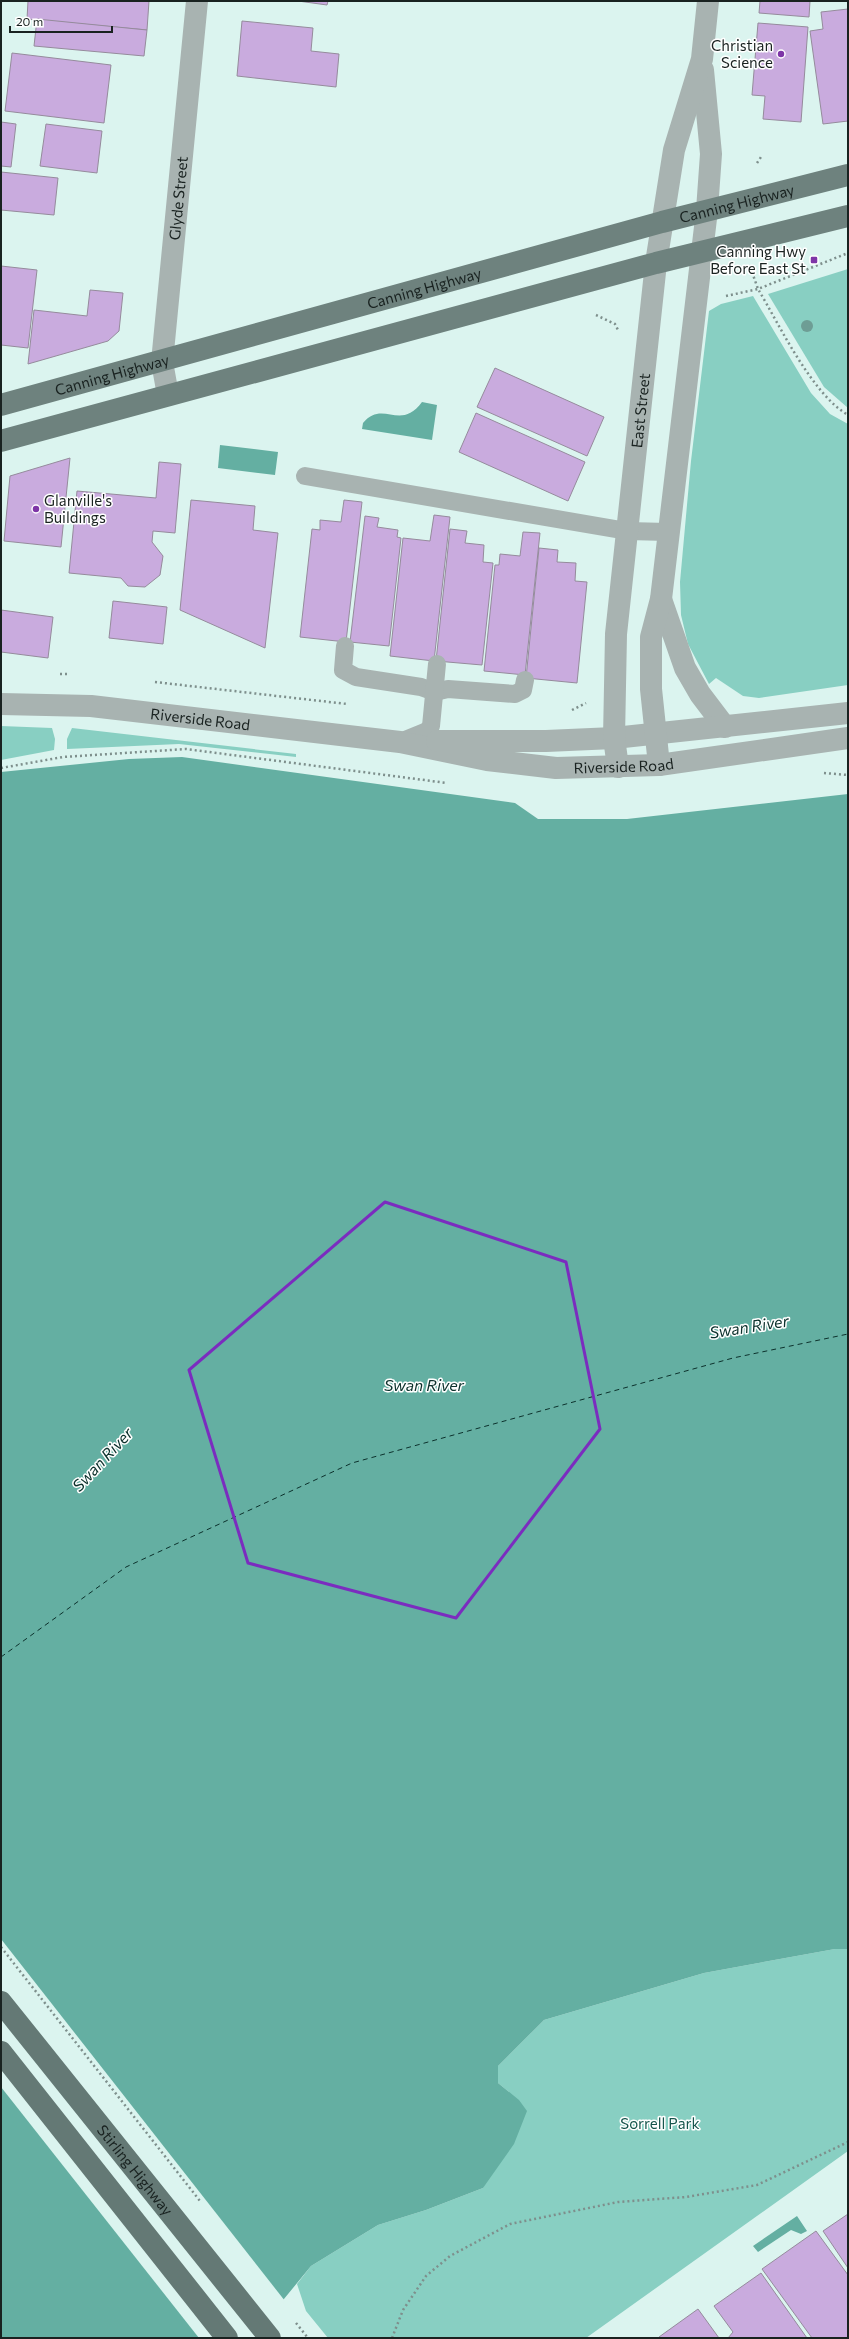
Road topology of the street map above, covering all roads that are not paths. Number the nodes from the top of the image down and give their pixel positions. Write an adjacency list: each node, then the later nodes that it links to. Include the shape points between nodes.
1 (197, 1): 10 (street, Glyde Street)
2 (708, 1): 3 (street, East Street)
3 (702, 59): 5 (street, East Street, via 711,154); 7 (street, East Street, via 674,150)
4 (848, 175): 5 (main road, Canning Highway)
5 (707, 210): 7 (main road, Canning Highway); 8 (street, East Street)
6 (848, 216): 8 (main road)
7 (662, 222): 9 (street, East Street); 10 (main road, Canning Highway)
8 (703, 252): 9 (main road); 16 (street, East Street)
9 (656, 263): 11 (main road); 15 (street, East Street)
10 (162, 362): 11 (street, Glyde Street); 12 (main road, Canning Highway)
11 (168, 395): 13 (main road)
12 (1, 406)
13 (1, 441)
14 (305, 476): 15 (lane)
15 (627, 531): 16 (lane); 26 (street, East Street, via 616,634)
16 (668, 532): 17 (street, East Street)
17 (661, 599): 24 (street, via 685,668); 25 (street, East Street, via 651,637 651,689)
18 (344, 646): 21 (lane, via 342,666 343,670 351,675 421,687)
19 (437, 664): 21 (lane)
20 (525, 680): 21 (lane, via 523,690 515,694 448,689)
21 (435, 692): 28 (lane, via 431,726 427,731)
22 (1, 704): 28 (street, Riverside Road, via 91,706)
23 (848, 713): 24 (street, Riverside Road)
24 (725, 728): 25 (street, Riverside Road)
25 (655, 735): 26 (street, Riverside Road); 29 (street, East Street)
26 (614, 738): 28 (street, Riverside Road); 30 (street, East Street)
27 (848, 738): 29 (street, Riverside Road)
28 (400, 742): 30 (street, Riverside Road, via 495,761 556,768)
29 (659, 765): 30 (street, Riverside Road)
30 (618, 767)
31 (1, 2002): 34 (highway, Stirling Highway)
32 (1, 2052): 33 (highway, Stirling Highway)
33 (227, 2338)
34 (270, 2338)

